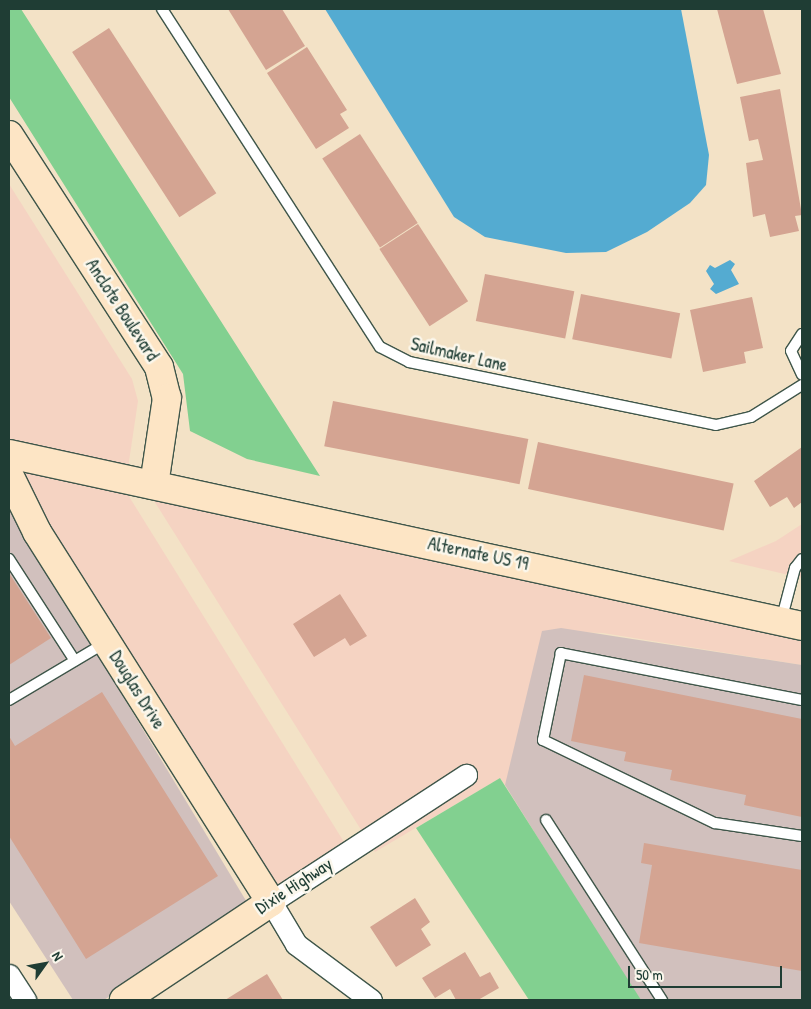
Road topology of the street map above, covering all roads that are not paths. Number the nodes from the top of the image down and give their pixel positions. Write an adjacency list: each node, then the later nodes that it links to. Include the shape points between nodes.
1 (162, 9): 5 (lane, Sailmaker Lane, via 380,348 408,362 716,425 751,417)
2 (13, 150): 8 (street, Anclote Boulevard, via 159,367 166,398)
3 (802, 334): 4 (lane, via 791,351)
4 (802, 375)
5 (802, 385)
6 (9, 454): 8 (street, Alternate US 19)
7 (9, 475): 12 (street, Douglas Drive, via 36,532)
8 (154, 485): 11 (street, Alternate US 19)
9 (9, 559): 13 (lane)
10 (802, 559): 11 (lane, via 795,568)
11 (792, 624)
12 (106, 642): 13 (lane); 19 (street, Douglas Drive)
13 (75, 661): 15 (lane)
14 (802, 700): 18 (lane, via 561,653 543,740 715,823)
15 (9, 701)
16 (466, 775): 19 (street, Dixie Highway)
17 (546, 820): 24 (lane)
18 (802, 836)
19 (271, 902): 22 (street, Dixie Highway); 23 (street, via 296,944)
20 (9, 975): 21 (street)
21 (25, 1000)
22 (124, 1000)
23 (371, 1000)
24 (662, 1000)

